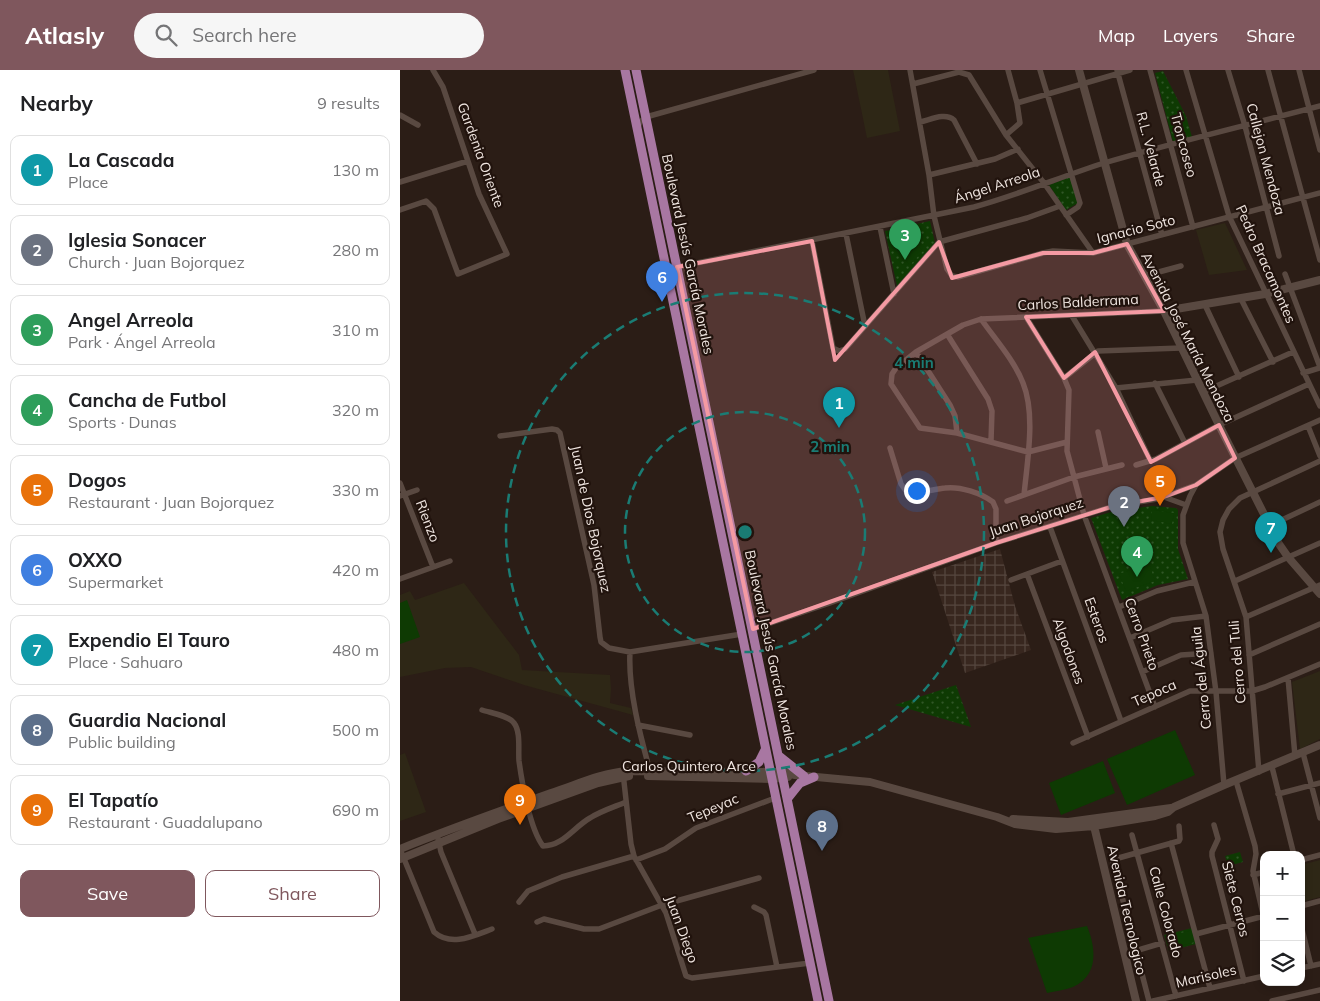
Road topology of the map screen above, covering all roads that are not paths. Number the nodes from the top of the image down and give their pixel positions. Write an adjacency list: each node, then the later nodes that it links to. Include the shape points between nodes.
1 (433, 70): 35 (street, Gardenia Oriente, via 443,87)
2 (625, 70): 28 (main road, Boulevard Jesús García Morales)
3 (636, 70): 24 (main road, Boulevard Jesús García Morales)
4 (814, 70): 24 (street)
5 (910, 70): 16 (street)
6 (1008, 70): 19 (street)
7 (1040, 70): 18 (street)
8 (1079, 70): 17 (main road, Avenida José María Mendoza)
9 (1130, 70): 15 (street)
10 (1150, 70): 31 (street, Troncoseo)
11 (1186, 70): 30 (street, Pedro Bracamontes)
12 (1228, 70): 27 (street, Callejon Mendoza)
13 (1268, 70): 23 (street)
14 (1299, 70): 21 (street)
15 (1117, 72): 17 (street); 34 (street, R.L. Velarde)
16 (913, 84): 25 (street); 29 (street, via 959,72 969,75)
17 (1083, 84): 18 (street); 36 (main road, Avenida José María Mendoza)
18 (1047, 94): 19 (street); 38 (street)
19 (1017, 103): 29 (street, via 1020,123)
20 (1320, 106): 21 (street, Ángel Arreola)
21 (1309, 109): 23 (street, Ángel Arreola); 33 (street)
22 (400, 115): 26 (street)
23 (1281, 116): 27 (street, Ángel Arreola); 43 (street)
24 (646, 117): 28 (street); 61 (main road, Boulevard Jesús García Morales)
25 (920, 122): 37 (street, via 950,117); 39 (street)
26 (418, 125)
27 (1245, 126): 30 (street, Ángel Arreola); 45 (street, Callejon Mendoza)
28 (637, 130): 71 (main road, Boulevard Jesús García Morales)
29 (1006, 134): 32 (street)
30 (1204, 136): 31 (street, Ángel Arreola); 49 (street, Pedro Bracamontes)
31 (1171, 145): 34 (street, Ángel Arreola); 51 (street, Troncoseo)
32 (1018, 150): 37 (street); 41 (street)
33 (1320, 150)
34 (1139, 154): 36 (street, Ángel Arreola); 53 (street, R.L. Velarde)
35 (468, 161): 40 (street); 46 (street, Gardenia Oriente, via 479,194 507,254 458,274 430,203 426,201)
36 (1104, 163): 38 (street, Ángel Arreola); 56 (main road, Avenida José María Mendoza)
37 (977, 164): 39 (street)
38 (1071, 174): 41 (street, Ángel Arreola); 47 (street, via 1080,205)
39 (929, 175): 48 (street)
40 (400, 182)
41 (1044, 183): 44 (street); 48 (street, Ángel Arreola, via 1001,200)
42 (1320, 193): 43 (street, Ignacio Soto)
43 (1304, 197): 45 (street, Ignacio Soto); 59 (street)
44 (1060, 206): 47 (street); 55 (street)
45 (1267, 207): 49 (street, Ignacio Soto); 58 (street, Callejon Mendoza)
46 (400, 210)
47 (1066, 215): 57 (street)
48 (934, 216): 50 (street, Ángel Arreola); 55 (street)
49 (1229, 216): 51 (street, Ignacio Soto); 67 (street, Pedro Bracamontes)
50 (880, 227): 52 (street, Ángel Arreola); 66 (street)
51 (1192, 227): 53 (street, Ignacio Soto)
52 (846, 234): 54 (street, Ángel Arreola); 76 (street)
53 (1162, 235): 56 (street, Ignacio Soto)
54 (812, 241): 61 (street, Ángel Arreola); 76 (street, via 833,348 839,352 845,349)
55 (939, 242): 57 (street, Ignacio Soto, via 947,269 952,276 958,277 1053,251); 66 (street)
56 (1128, 244): 57 (street, Ignacio Soto); 63 (main road, Avenida José María Mendoza)
57 (1093, 253)
58 (1279, 256)
59 (1320, 260)
60 (1181, 266): 63 (street)
61 (677, 267): 70 (main road, Boulevard Jesús García Morales)
62 (1285, 274): 65 (street)
63 (1144, 276): 72 (main road, Avenida José María Mendoza)
64 (1320, 280): 65 (main road, Carlos Balderrama)
65 (1290, 288): 67 (main road, Carlos Balderrama); 83 (street)
66 (894, 294): 76 (street)
67 (1265, 294): 68 (main road, Carlos Balderrama); 81 (street, Pedro Bracamontes)
68 (1241, 299): 69 (main road, Carlos Balderrama); 82 (street)
69 (1205, 305): 72 (main road, Carlos Balderrama); 85 (street)
70 (686, 307): 71 (main road); 142 (main road, Boulevard Jesús García Morales)
71 (674, 309): 143 (main road, Boulevard Jesús García Morales)
72 (1164, 311): 73 (street, Carlos Balderrama); 78 (main road, Avenida José María Mendoza)
73 (1072, 316): 74 (street, Carlos Balderrama); 80 (street)
74 (1026, 317): 75 (street, Carlos Balderrama); 86 (street, Cerro Prieto)
75 (981, 319): 77 (street, Carlos Balderrama); 103 (street, via 1024,384 1029,414)
76 (865, 326)
77 (947, 334): 79 (street, Carlos Balderrama); 99 (street, via 988,399 992,411)
78 (1181, 348): 80 (street); 87 (main road, Avenida José María Mendoza)
79 (916, 352): 97 (street, via 950,405); 97 (street, Carlos Balderrama, via 896,368 892,384 920,428)
80 (1095, 352): 86 (street); 90 (street)
81 (1293, 352): 82 (street); 84 (street, Pedro Bracamontes)
82 (1273, 362): 85 (street)
83 (1320, 368): 84 (street)
84 (1303, 373): 89 (street, Pedro Bracamontes)
85 (1239, 377): 91 (street)
86 (1064, 378): 100 (street, Cerro Prieto, via 1070,401)
87 (1197, 380): 88 (street); 91 (main road, Avenida José María Mendoza)
88 (1155, 383): 90 (street); 101 (street)
89 (1309, 384): 92 (street, Pedro Bracamontes); 94 (street)
90 (1116, 388): 106 (street)
91 (1203, 392): 94 (main road, Avenida José María Mendoza)
92 (1320, 406)
93 (1320, 420): 95 (street, Juan Bojorquez)
94 (1219, 425): 101 (street); 105 (main road, Avenida José María Mendoza)
95 (1308, 426): 104 (street); 105 (street, Juan Bojorquez)
96 (1098, 432): 110 (street)
97 (957, 433): 99 (street)
98 (500, 436): 145 (street, Juan de Dios Bojorquez, via 552,429 560,433 594,585 601,642 608,648)
99 (991, 441): 103 (street)
100 (1067, 442): 103 (street); 111 (street, Cerro Prieto)
101 (1185, 443): 106 (street)
102 (890, 448): 125 (street, via 906,491 954,487 994,502)
103 (1028, 452): 117 (street)
104 (1320, 456)
105 (1235, 458): 113 (street, Juan Bojorquez); 115 (main road, Avenida José María Mendoza)
106 (1150, 460): 109 (street)
107 (1320, 461): 115 (street, Cerro del Tuli)
108 (1122, 465): 110 (street)
109 (1136, 465)
110 (1106, 468): 111 (street)
111 (1074, 477): 117 (street); 122 (street, Cerro Prieto)
112 (400, 483): 116 (street, Rienzo)
113 (1196, 485): 118 (street, Juan Bojorquez); 121 (street, Cerro del Águila)
114 (417, 490): 116 (street)
115 (1252, 492): 123 (main road, Avenida José María Mendoza); 135 (street, Cerro del Tuli, via 1229,509 1220,532)
116 (402, 495): 130 (street, Rienzo)
117 (1024, 495): 119 (street)
118 (1164, 496): 121 (street); 122 (street, Juan Bojorquez)
119 (1007, 501)
120 (1320, 502): 123 (street)
121 (1186, 505): 134 (street, Cerro del Águila, via 1183,543)
122 (1084, 515): 124 (street, Juan Bojorquez); 138 (street, Cerro Prieto)
123 (1269, 526): 127 (main road, Avenida José María Mendoza)
124 (1050, 527): 125 (street, Juan Bojorquez); 129 (street, Esteros)
125 (996, 543): 142 (street, Juan Bojorquez)
126 (1320, 543): 127 (street)
127 (1288, 557): 135 (street); 136 (main road, Avenida José María Mendoza)
128 (450, 561): 130 (street)
129 (1062, 561): 131 (street); 155 (street, Esteros)
130 (433, 567): 132 (street)
131 (1027, 574): 133 (street); 158 (street, Algodones)
132 (400, 578)
133 (1012, 580)
134 (1194, 582): 138 (street, via 1158,591); 139 (street, Cerro del Águila)
135 (1235, 582): 140 (street, Cerro del Tuli)
136 (1317, 586): 137 (main road, Avenida José María Mendoza); 140 (street)
137 (1320, 594)
138 (1119, 607): 144 (street, Cerro Prieto)
139 (1206, 616): 144 (street, via 1172,620); 146 (street, Cerro del Águila)
140 (1246, 617): 147 (street, Cerro del Tuli)
141 (1320, 624): 147 (street)
142 (753, 629): 163 (main road, Boulevard Jesús García Morales)
143 (742, 634): 145 (street); 161 (main road, Boulevard Jesús García Morales)
144 (1130, 638): 149 (street, Cerro Prieto)
145 (630, 652): 156 (street)
146 (1211, 653): 149 (street, via 1181,655); 152 (street, Cerro del Águila)
147 (1249, 655): 151 (street, Cerro del Tuli)
148 (1320, 664): 150 (street, Tepoca)
149 (1142, 672): 153 (street, Cerro Prieto)
150 (1288, 678): 151 (street, Tepoca); 164 (street)
151 (1252, 691): 152 (street, Tepoca); 168 (street, Cerro del Tuli)
152 (1216, 692): 153 (street, Tepoca, via 1194,690); 177 (street, Cerro del Águila)
153 (1155, 706): 155 (street, Tepoca)
154 (482, 710): 183 (street, via 512,720 515,724)
155 (1120, 721): 158 (street, Tepoca)
156 (638, 725): 157 (street); 166 (street)
157 (690, 735)
158 (1088, 737): 159 (street, Tepoca)
159 (1073, 744)
160 (1320, 745): 162 (main road)
161 (765, 750): 167 (main road, via 755,766); 171 (main road, Boulevard Jesús García Morales)
162 (1303, 753): 164 (main road); 178 (street)
163 (779, 756): 172 (main road, Boulevard Jesús García Morales); 173 (main road)
164 (1295, 756): 165 (main road)
165 (1272, 766): 168 (main road); 179 (street)
166 (650, 771): 169 (main road, Carlos Quintero Arce); 170 (main road, Carlos Quintero Arce)
167 (746, 771): 170 (main road, Carlos Quintero Arce); 171 (main road, Carlos Quintero Arce)
168 (1260, 772): 175 (main road)
169 (623, 774): 170 (main road, Carlos Quintero Arce); 182 (street, Juan Diego); 183 (main road, Carlos Quintero Arce)
170 (703, 774): 171 (main road, Carlos Quintero Arce)
171 (771, 775): 172 (main road, Carlos Quintero Arce); 180 (main road, Boulevard Jesús García Morales)
172 (783, 775): 173 (main road, Carlos Quintero Arce); 181 (main road, Boulevard Jesús García Morales)
173 (800, 776): 174 (main road)
174 (814, 777): 181 (main road, via 800,783); 186 (main road, via 870,782)
175 (1236, 781): 177 (main road); 204 (street, via 1256,850)
176 (1320, 783): 178 (street)
177 (1224, 785): 184 (main road)
178 (1311, 785): 179 (street); 187 (street)
179 (1278, 794): 197 (street)
180 (775, 798): 200 (street, Tepeyac, via 696,828 665,849); 221 (main road, Boulevard Jesús García Morales)
181 (788, 798): 233 (main road, Boulevard Jesús García Morales)
182 (626, 802): 183 (street, via 588,819 567,837 545,847 538,839); 200 (street, Juan Diego)
183 (528, 805): 192 (main road, Carlos Quintero Arce); 195 (main road, Carlos Quintero Arce)
184 (1174, 807): 185 (main road); 190 (main road, via 1163,814)
185 (1163, 808): 188 (main road, via 1068,822); 190 (main road, via 1150,814 1098,822)
186 (1002, 818): 188 (main road); 190 (main road, via 1038,828)
187 (1320, 818)
188 (1031, 821): 190 (main road, via 1051,825 1090,822)
189 (1214, 825): 214 (street, Siete Cerros, via 1218,840 1212,856)
190 (1094, 826): 234 (main road, Avenida Tecnologico)
191 (1179, 826): 194 (street, via 1180,840)
192 (437, 834): 195 (street); 196 (main road, Carlos Quintero Arce)
193 (1132, 835): 198 (street, Calle Colorado)
194 (1171, 843): 198 (street); 217 (street)
195 (438, 844): 202 (main road, Carlos Quintero Arce); 216 (street)
196 (400, 849): 202 (street)
197 (1293, 851)
198 (1137, 853): 219 (street, Calle Colorado); 220 (street, via 1113,862)
199 (1320, 854): 201 (street)
200 (635, 858): 207 (street, Tepeyac, via 562,877 528,891); 209 (street, Juan Diego)
201 (1305, 859)
202 (403, 861): 216 (street, via 434,932 455,940)
203 (1260, 873): 204 (street)
204 (1253, 875): 208 (street)
205 (759, 878): 209 (street)
206 (1320, 901): 210 (street)
207 (519, 902)
208 (1260, 902)
209 (662, 905): 213 (street, via 599,929 584,929 544,919); 224 (street, Juan Diego, via 688,977)
210 (1305, 905)
211 (754, 907): 224 (street, via 766,915)
212 (1260, 918): 214 (street)
213 (537, 922)
214 (1230, 925): 217 (street); 227 (street, Siete Cerros)
215 (492, 928): 216 (street)
216 (475, 934)
217 (1196, 934): 228 (street)
218 (1305, 941): 223 (street)
219 (1162, 943): 220 (street); 230 (street, Calle Colorado)
220 (1134, 951): 231 (street)
221 (810, 963): 224 (street, Juan Diego); 232 (main road, Boulevard Jesús García Morales)
222 (1320, 964): 223 (street)
223 (1311, 966): 225 (street)
224 (777, 967)
225 (1305, 967)
226 (1260, 977): 227 (street, Marisoles)
227 (1244, 980): 228 (street, Marisoles)
228 (1210, 988): 230 (street, Marisoles)
229 (1320, 990): 235 (street)
230 (1176, 996): 231 (street, Marisoles)
231 (1150, 1000)
232 (818, 1001)
233 (829, 1001)
234 (1136, 1001)
235 (1272, 1001)

